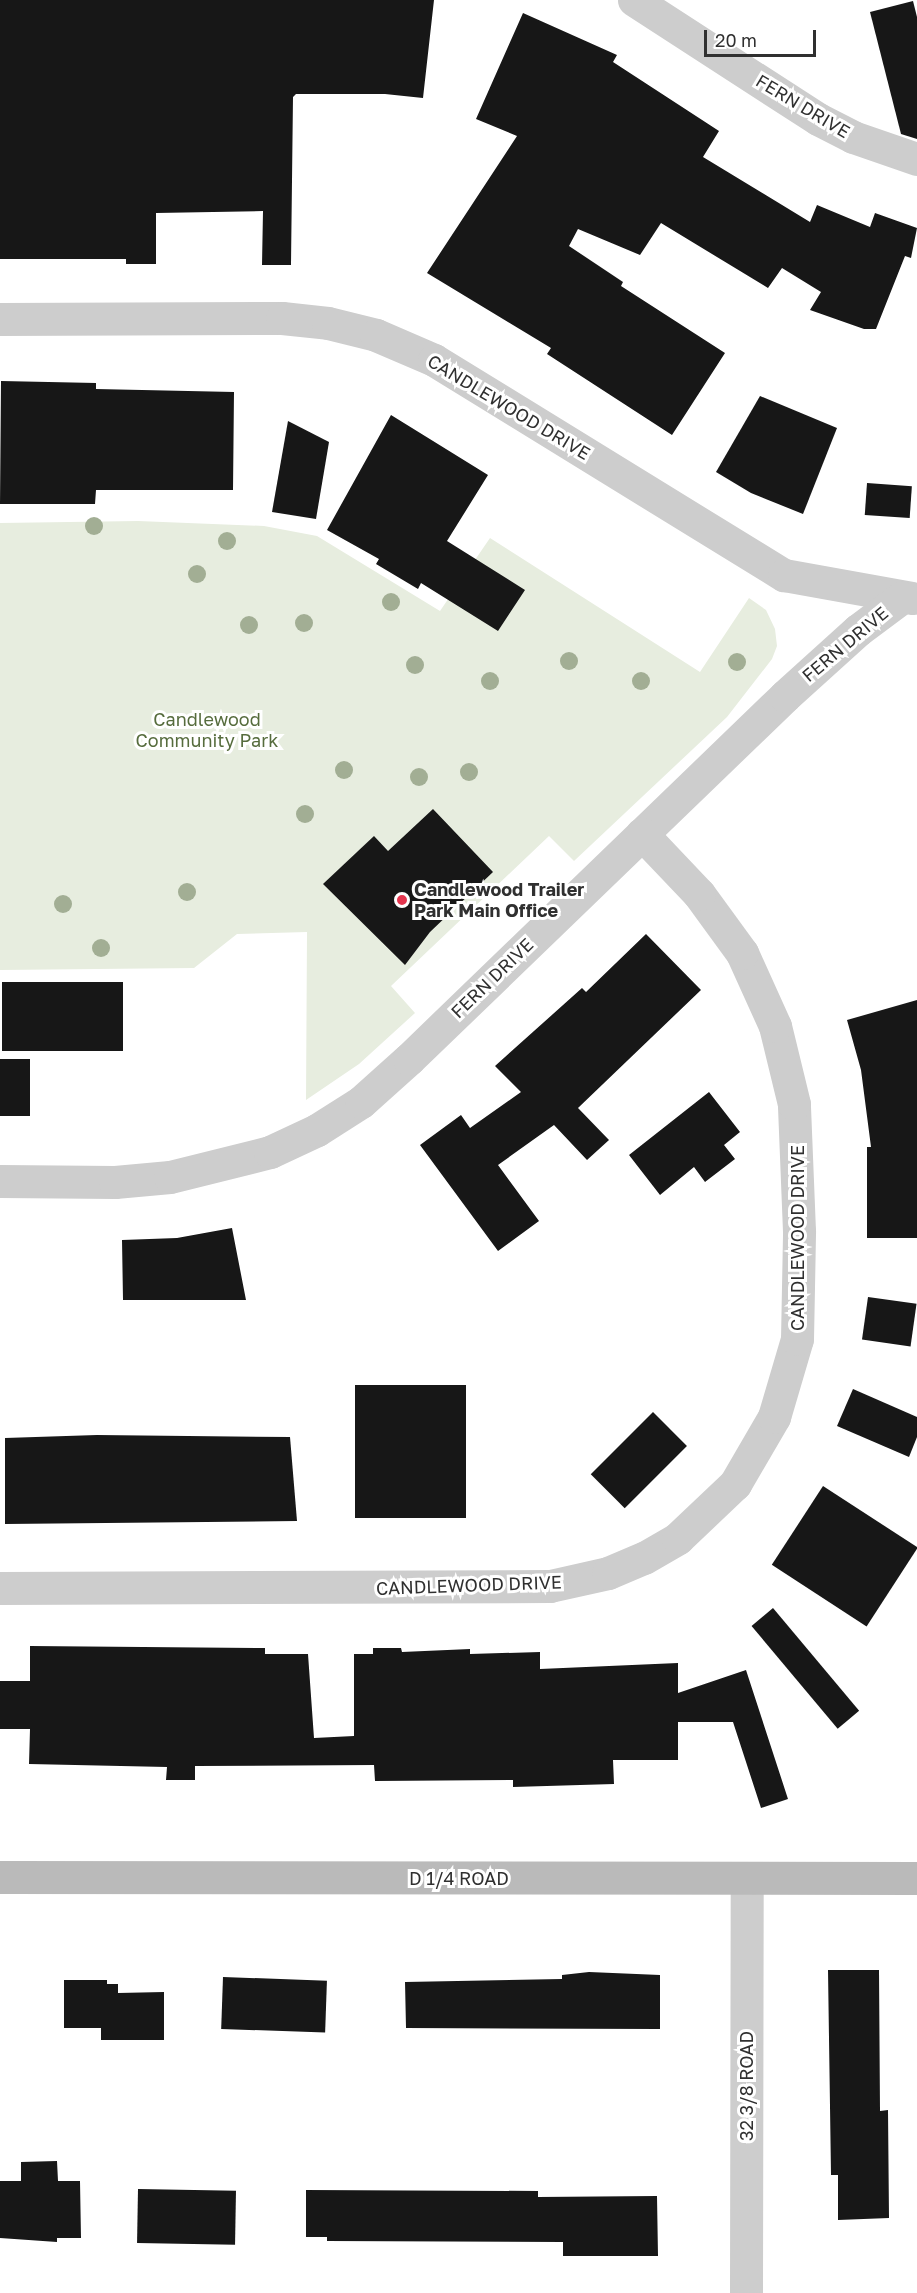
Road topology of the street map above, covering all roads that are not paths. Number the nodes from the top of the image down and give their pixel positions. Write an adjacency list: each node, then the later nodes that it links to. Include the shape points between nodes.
1 (634, 0): 2 (street, FERN DRIVE, via 818,119 853,137)
2 (917, 159)
3 (0, 319): 4 (street, CANDLEWOOD DRIVE, via 282,318 327,323 376,335 434,360 784,575)
4 (909, 598): 5 (street, FERN DRIVE, via 858,630)
5 (642, 834): 6 (street, FERN DRIVE, via 409,1059 361,1102 317,1130 270,1152 170,1177 115,1182); 7 (street, CANDLEWOOD DRIVE, via 699,894 742,953 776,1026 794,1104 799,1209 797,1339 774,1417 735,1484 678,1538 644,1558 608,1573 550,1586)
6 (0, 1181)
7 (0, 1588)
8 (0, 1877): 9 (street, D 1/4 ROAD)
9 (747, 1878): 10 (street, D 1/4 ROAD); 11 (street, 32 3/8 ROAD)
10 (917, 1878)
11 (746, 2293)

